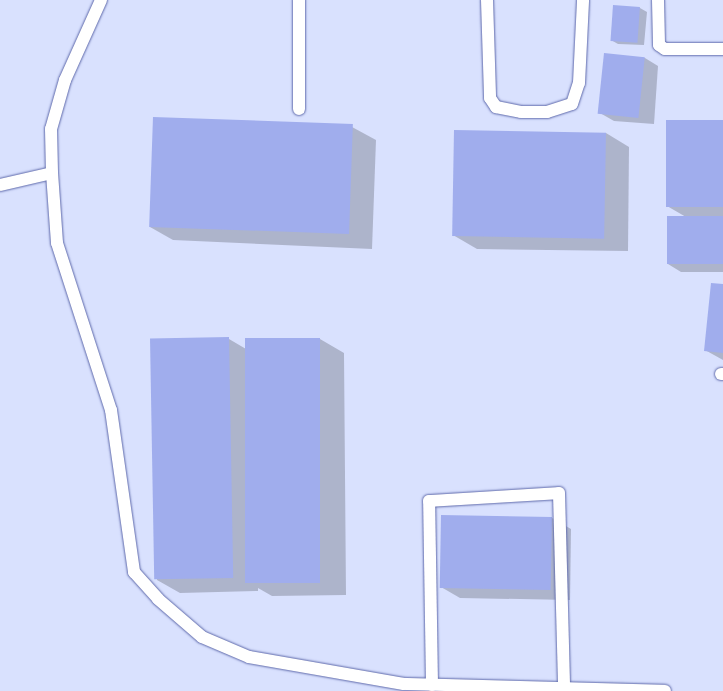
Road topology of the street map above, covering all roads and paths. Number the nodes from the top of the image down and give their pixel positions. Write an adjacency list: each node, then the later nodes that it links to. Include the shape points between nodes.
1 (101, 0): 8 (lane, via 66,80 51,128)
2 (299, 0): 7 (lane)
3 (487, 0): 4 (lane, via 490,98 496,106 538,112 572,104 579,83)
4 (583, 0)
5 (658, 0): 6 (lane, via 659,45 665,48)
6 (723, 49)
7 (299, 109)
8 (52, 173): 9 (lane); 10 (lane, via 57,243 111,410 134,572 158,599 202,637 249,657 404,684)
9 (0, 185)
10 (432, 684): 11 (lane); 11 (lane, via 429,501 559,492)
11 (564, 686): 12 (lane)
12 (665, 691)

